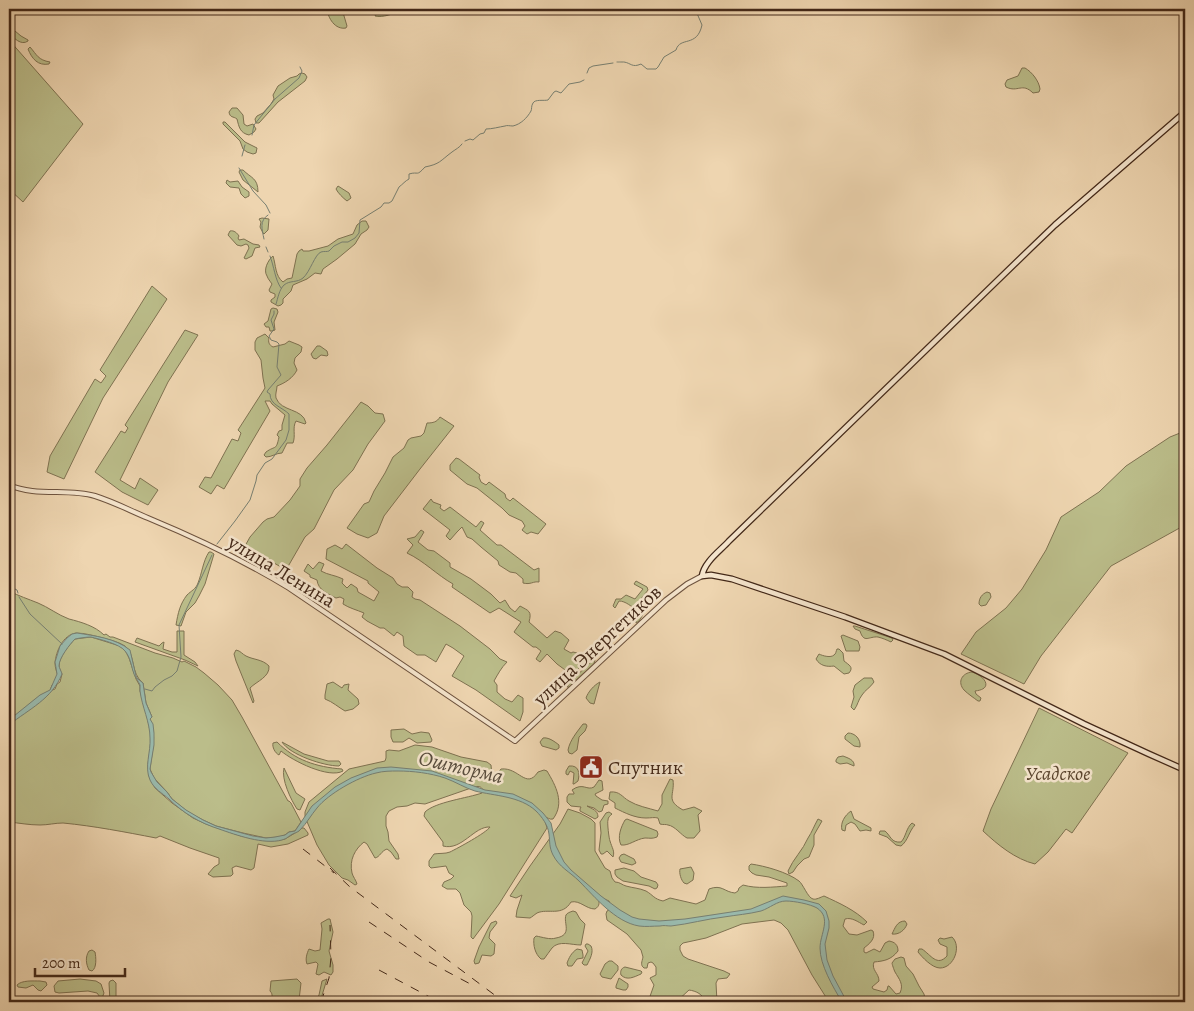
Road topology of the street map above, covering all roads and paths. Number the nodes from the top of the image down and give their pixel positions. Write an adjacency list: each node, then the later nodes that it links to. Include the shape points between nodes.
1 (1185, 112): 3 (main road, via 1030,249 711,559)
2 (9, 484): 4 (street, улица Ленина, via 27,490 94,496 222,552 289,588)
3 (702, 576): 4 (street, улица Энергетиков, via 670,596); 5 (main road, via 726,577 944,654)
4 (515, 741)
5 (1185, 770)

